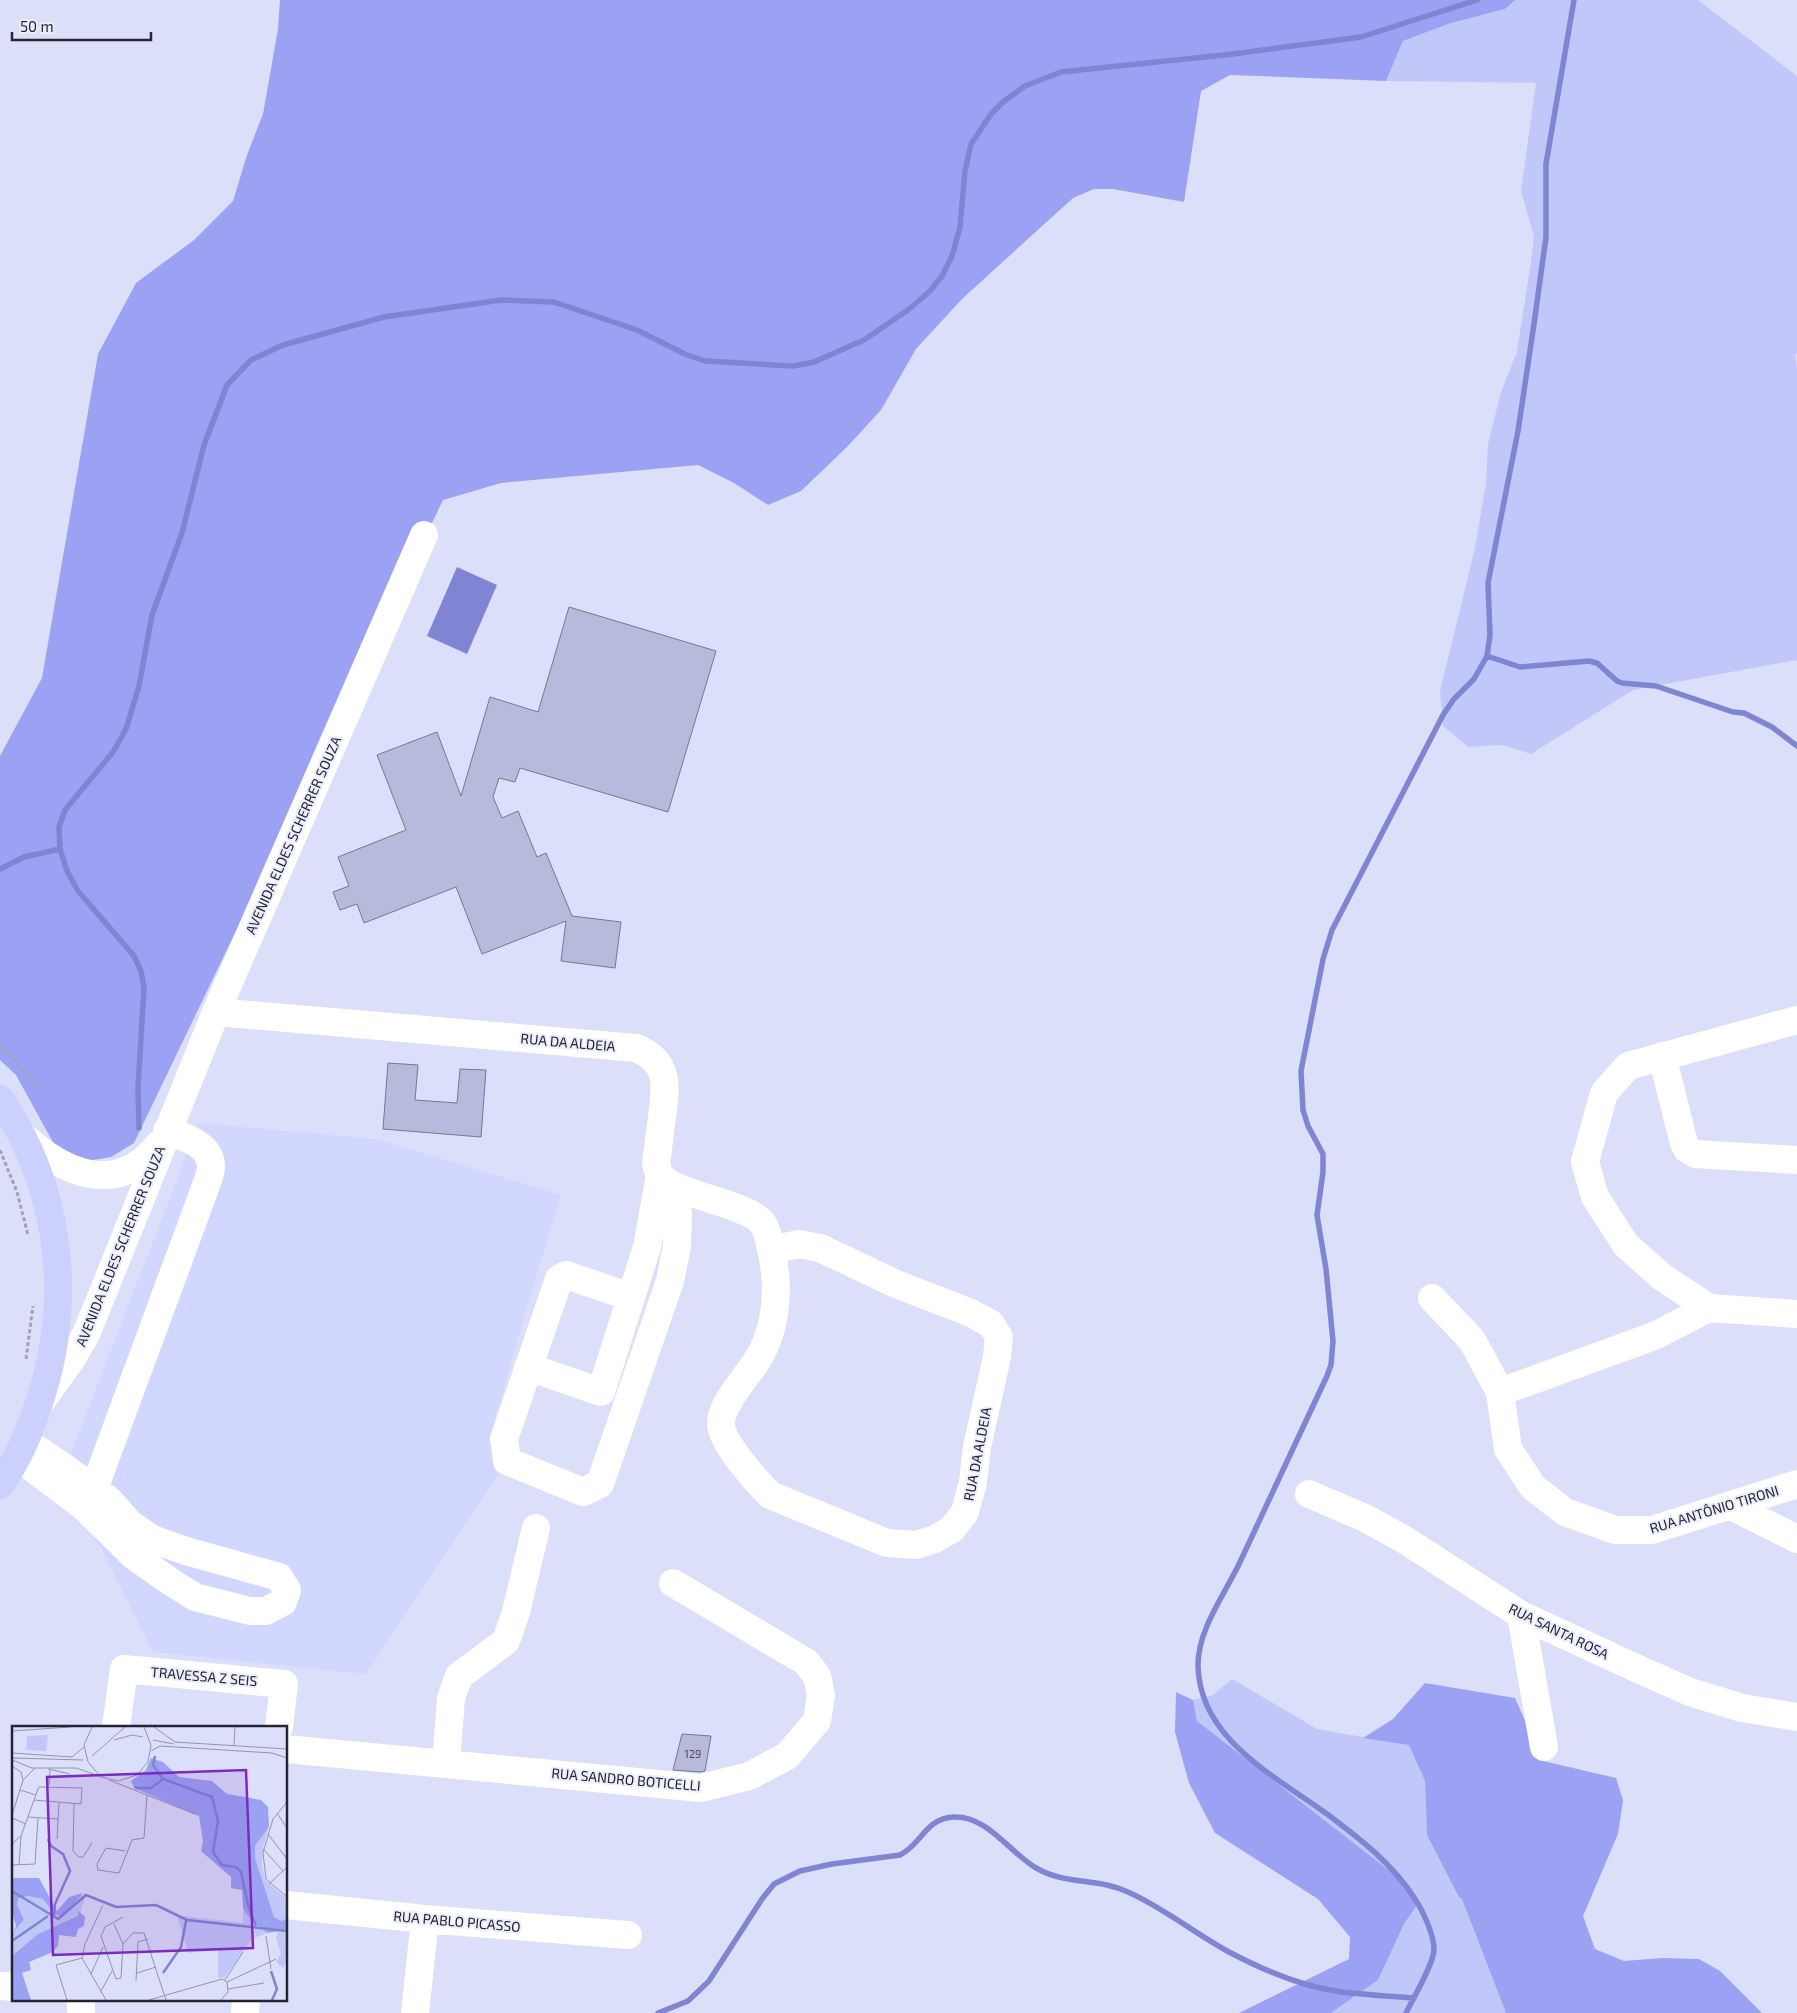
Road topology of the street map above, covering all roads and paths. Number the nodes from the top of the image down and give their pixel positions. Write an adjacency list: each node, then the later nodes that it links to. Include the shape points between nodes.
1 (424, 535): 2 (street, AVENIDA ELDES SCHERRER SOUZA)
2 (216, 1012): 8 (street, AVENIDA ELDES SCHERRER SOUZA); 11 (street, RUA DA ALDEIA, via 636,1048 649,1053 657,1062 666,1086 656,1164)
3 (1797, 1020): 5 (street)
4 (0, 1045): 6 (path)
5 (1662, 1056): 10 (street, via 1687,1149 1694,1154); 17 (street, via 1628,1066 1604,1093 1585,1162 1595,1197 1626,1244 1662,1277)
6 (40, 1088)
7 (0, 1099): 9 (main road)
8 (166, 1134): 9 (street, AVENIDA ELDES SCHERRER SOUZA, via 156,1149 138,1164 120,1173 102,1175 84,1174 60,1165 36,1148); 22 (street, AVENIDA ELDES SCHERRER SOUZA, via 87,1332); 25 (street, via 192,1140 207,1153 211,1167)
9 (11, 1143): 12 (path, via 17,1192); 22 (main road, via 43,1187 55,1240 59,1296 56,1333)
10 (1797, 1160)
11 (666, 1180): 13 (street, RUA DA ALDEIA, via 750,1214 762,1222); 14 (street); 20 (street, via 678,1212 677,1246 670,1281 600,1484 583,1492 508,1461 504,1439)
12 (30, 1243)
13 (771, 1250): 13 (street, RUA DA ALDEIA, via 776,1308 770,1333 758,1360 724,1409 721,1424 731,1448 770,1495 887,1543 916,1545 952,1529 965,1512 974,1482 977,1447 997,1357 999,1337 991,1324 820,1248 799,1244)
14 (631, 1297): 20 (street, via 566,1275 559,1279); 20 (street, via 601,1392)
15 (1432, 1298): 21 (street, RUA ANTÔNIO TIRONI, via 1472,1340)
16 (33, 1305): 19 (path)
17 (1709, 1308): 18 (street); 21 (street, via 1654,1336)
18 (1797, 1314)
19 (25, 1360)
20 (528, 1367)
21 (1500, 1392): 28 (street, RUA ANTÔNIO TIRONI, via 1508,1449 1533,1487 1565,1512 1615,1530 1652,1530)
22 (39, 1404): 23 (main road)
23 (14, 1464): 25 (street); 25 (street, via 83,1506 134,1556 195,1597 250,1611 266,1611 283,1602 287,1590 279,1577 152,1538 129,1523 109,1500); 27 (main road)
24 (1797, 1484): 28 (street, RUA ANTÔNIO TIRONI)
25 (94, 1489)
26 (1309, 1494): 32 (street, RUA SANTA ROSA, via 1365,1518 1405,1540)
27 (0, 1504)
28 (1732, 1506): 30 (street)
29 (536, 1528): 39 (street, via 506,1641 459,1676)
30 (1797, 1539)
31 (673, 1583): 39 (street, RUA SANDRO BOTICELLI, via 806,1662 817,1676 822,1695 817,1721 787,1756 749,1776 701,1788)
32 (1521, 1615): 34 (street, RUA SANTA ROSA, via 1690,1692 1742,1708); 37 (street)
33 (454, 1665): 39 (street, via 442,1673 432,1699)
34 (1797, 1717)
35 (116, 1726): 36 (street, TRAVESSA Z SEIS, via 124,1669 284,1684)
36 (279, 1726)
37 (1544, 1747)
38 (288, 1749): 39 (street, RUA SANDRO BOTICELLI)
39 (437, 1762)
40 (288, 1905): 41 (street, RUA PABLO PICASSO)
41 (425, 1919): 42 (street, RUA PABLO PICASSO); 47 (street)
42 (628, 1935)
43 (81, 2000): 45 (street)
44 (246, 2000): 46 (street)
45 (81, 2013)
46 (245, 2013)
47 (415, 2013)

